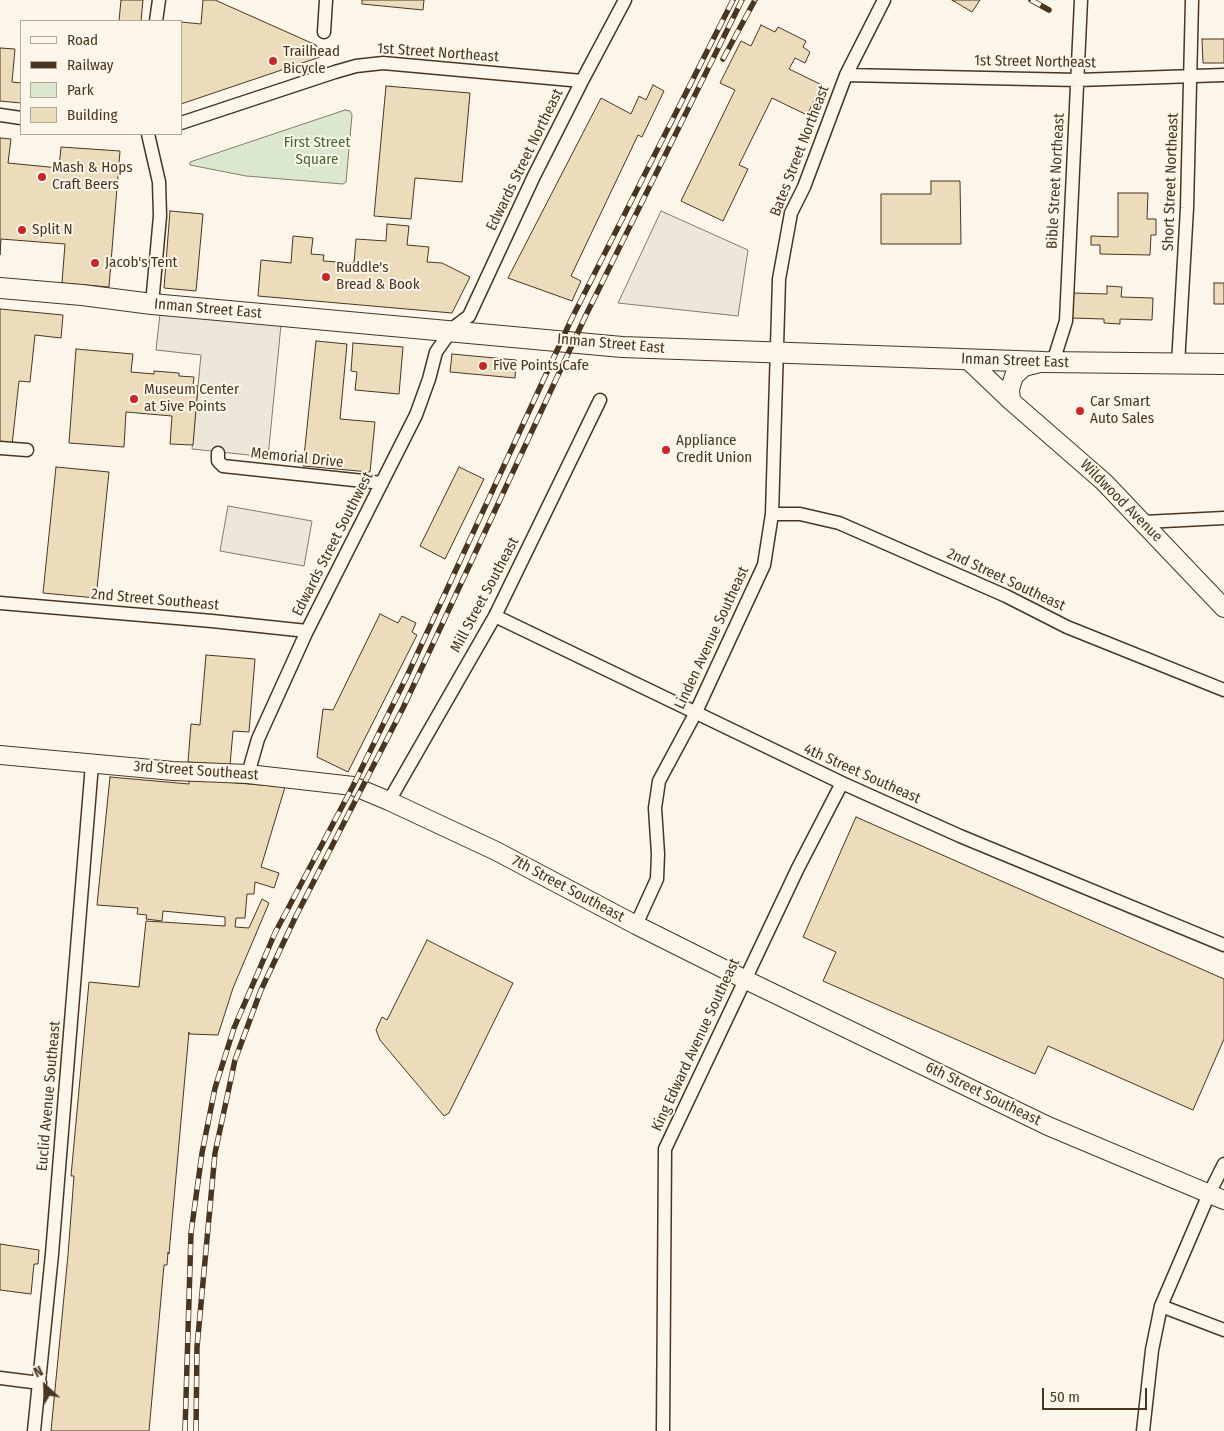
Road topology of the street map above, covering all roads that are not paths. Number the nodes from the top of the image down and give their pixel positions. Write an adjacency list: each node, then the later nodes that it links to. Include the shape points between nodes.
1 (158, 0): 7 (street)
2 (326, 0): 8 (street)
3 (625, 0): 13 (street, Edwards Street Northeast)
4 (884, 0): 9 (street, Bates Street Northeast)
5 (1080, 0): 12 (street, Bible Street Northeast)
6 (1192, 0): 10 (street, Short Street Northeast)
7 (156, 20)
8 (324, 32)
9 (846, 75): 12 (street, 1st Street Northeast); 21 (street, Bates Street Northeast, via 791,214 779,279)
10 (1191, 75): 11 (street, 1st Street Northeast); 12 (street, 1st Street Northeast); 24 (street, Short Street Northeast)
11 (1224, 75)
12 (1078, 80): 23 (street, Bible Street Northeast, via 1066,321)
13 (582, 81): 16 (street, 1st Street Northeast, via 383,63 335,72); 20 (street, Edwards Street Northeast, via 469,316)
14 (0, 116): 15 (street)
15 (20, 118)
16 (182, 123)
17 (148, 135): 19 (street, via 159,182 160,216)
18 (0, 288): 19 (main road, Inman Street East)
19 (152, 304): 20 (main road, Inman Street East)
20 (451, 331): 21 (main road, Inman Street East, via 622,347); 31 (street, Edwards Street Southwest, via 436,352 416,415)
21 (776, 353): 22 (main road, Inman Street East); 33 (street, Linden Avenue Southeast)
22 (968, 360): 23 (main road, Inman Street East); 27 (street, Wildwood Avenue)
23 (1049, 362): 24 (main road, Inman Street East); 27 (street, via 1024,367 1014,376)
24 (1178, 364): 25 (main road, Inman Street East)
25 (1224, 364)
26 (600, 400): 37 (street, Mill Street Southeast)
27 (1011, 400): 32 (street, Wildwood Avenue)
28 (0, 448): 29 (street)
29 (27, 450)
30 (218, 453): 31 (street, Memorial Drive, via 218,461 223,466)
31 (382, 483): 38 (street, Edwards Street Southwest)
32 (1131, 508): 34 (street, via 1144,522); 36 (street, Wildwood Avenue)
33 (772, 514): 39 (street, 2nd Street Southeast, via 800,514 840,523 1006,596 1067,627); 40 (street, Linden Avenue Southeast, via 764,565)
34 (1224, 518)
35 (0, 603): 38 (street, 2nd Street Southeast)
36 (1224, 608)
37 (494, 616): 40 (street, 4th Street Southeast); 45 (street, Mill Street Southeast)
38 (307, 631): 43 (street, Edwards Street Southwest, via 258,739)
39 (1224, 690)
40 (694, 714): 44 (street, 4th Street Southeast); 46 (street, Linden Avenue Southeast, via 659,781 655,808 657,879)
41 (0, 755): 42 (street, 3rd Street Southeast)
42 (92, 764): 43 (street, 3rd Street Southeast); 54 (street, Euclid Avenue Southeast)
43 (248, 774): 45 (street, 3rd Street Southeast, via 352,786)
44 (842, 783): 47 (street, 4th Street Southeast, via 960,836); 48 (street, King Edward Avenue Southeast)
45 (389, 801): 46 (street, 7th Street Southeast, via 496,851)
46 (636, 925): 48 (street, 7th Street Southeast)
47 (1224, 944)
48 (746, 980): 50 (street, 6th Street Southeast, via 1048,1126); 56 (street, King Edward Avenue Southeast, via 665,1149)
49 (1224, 1164): 50 (street)
50 (1217, 1197): 51 (street)
51 (1161, 1306): 52 (street); 57 (street, via 1152,1350)
52 (1224, 1330)
53 (0, 1378): 54 (street)
54 (40, 1383): 55 (street, Euclid Avenue Southeast)
55 (34, 1431)
56 (663, 1431)
57 (1143, 1431)

